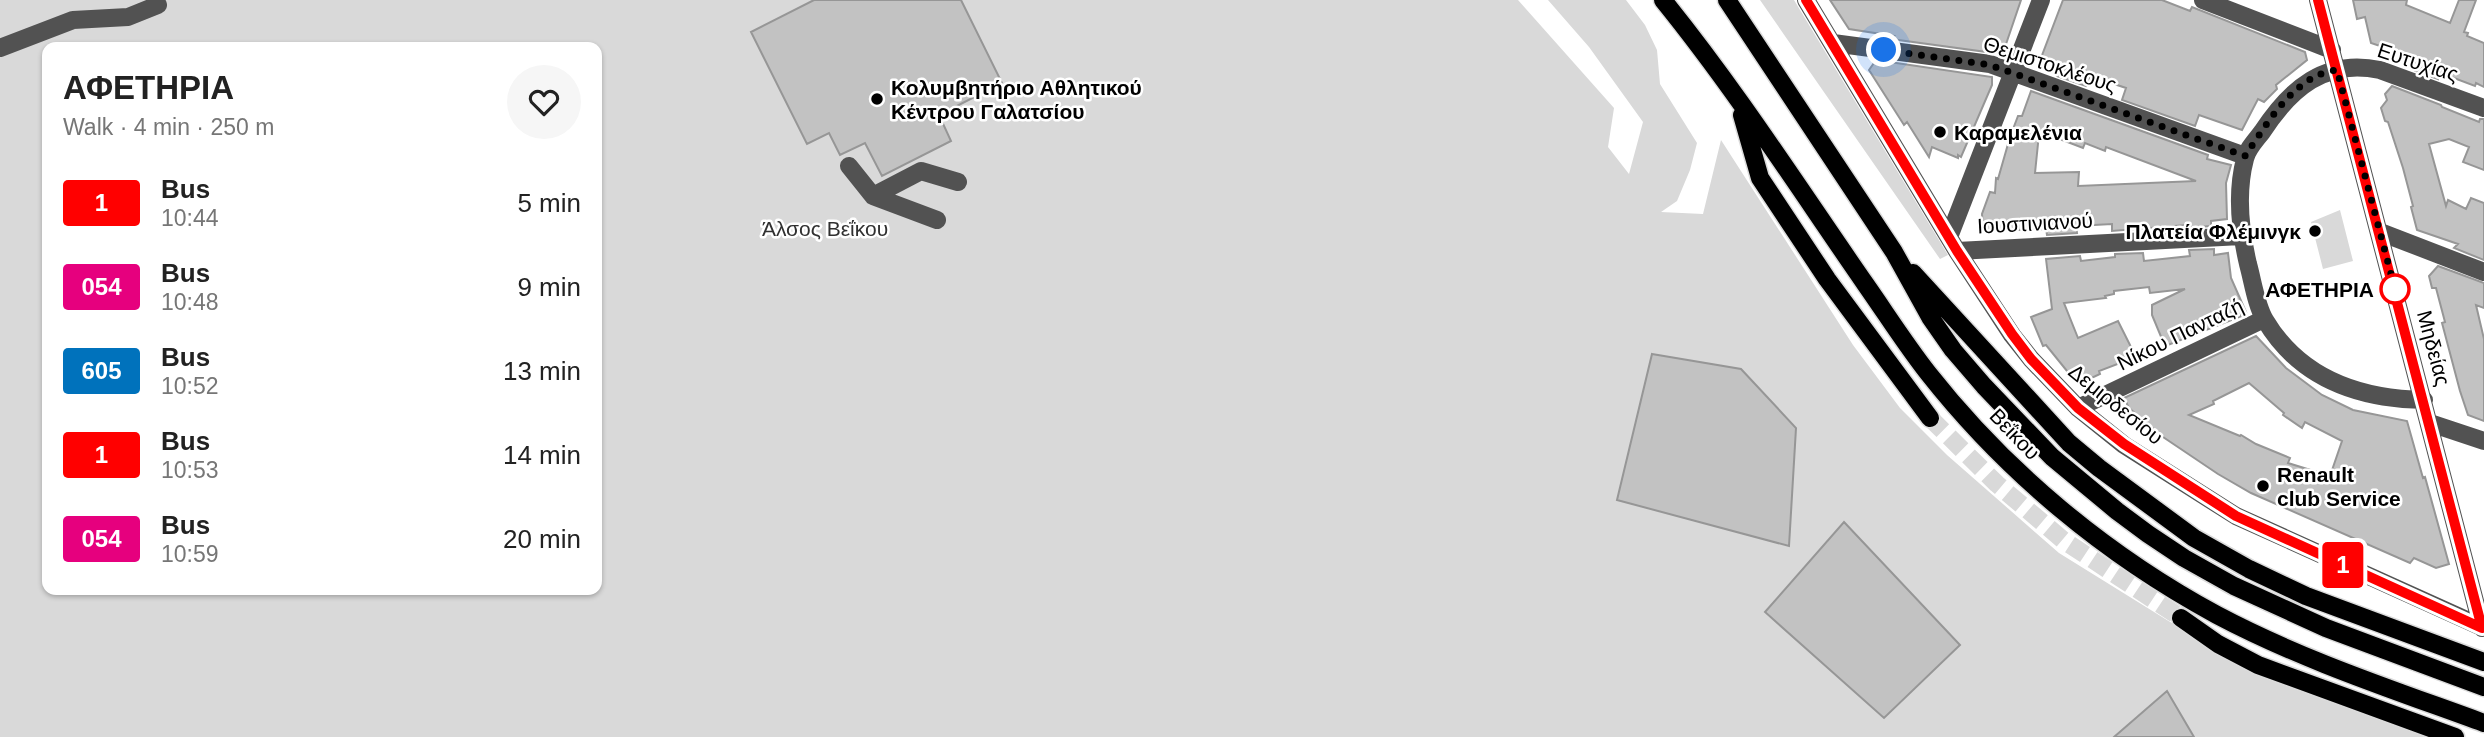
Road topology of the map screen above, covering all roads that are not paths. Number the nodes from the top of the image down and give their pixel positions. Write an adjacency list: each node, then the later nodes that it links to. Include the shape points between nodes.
1 (1663, 0): 13 (main road, Βεΐκου)
2 (1727, 0): 23 (main road, Βεΐκου)
3 (1805, 0): 8 (street, Δεμιρδεσίου)
4 (2041, 0): 12 (street)
5 (2203, 0): 10 (street)
6 (2318, 0): 10 (street, Μηδείας)
7 (158, 5): 9 (street, via 128,17 73,20)
8 (1833, 43): 12 (street, Θεμιστοκλέους); 22 (street, Δεμιρδεσίου)
9 (0, 48)
10 (2332, 50): 11 (street, Μηδείας)
11 (2337, 70): 14 (street, Ευτυχίας, via 2380,70); 15 (street, via 2317,75 2295,92); 20 (street, Μηδείας)
12 (2013, 72): 15 (street, Θεμιστοκλέους); 22 (street)
13 (1738, 102): 28 (main road, via 1760,178 1827,279); 35 (main road, Βεΐκου, via 1914,354 2028,480 2095,536 2167,587 2269,640)
14 (2484, 108)
15 (2245, 156): 21 (street)
16 (849, 166): 18 (street)
17 (958, 182): 18 (street, via 921,171)
18 (873, 196): 19 (street)
19 (937, 220)
20 (2380, 232): 24 (street); 26 (street, Μηδείας)
21 (2241, 236): 22 (street, Ιουστινιανού); 25 (street)
22 (1953, 244): 27 (street, Δεμιρδεσίου, via 2031,359)
23 (1894, 252): 33 (main road, via 2069,443 2194,538 2306,596); 34 (main road, Βεΐκου, via 1945,339 2019,423 2128,519 2234,586 2326,628)
24 (2484, 272)
25 (2264, 318): 26 (street, via 2288,350 2317,373 2352,391 2392,400); 27 (street, Νίκου Πανταζή)
26 (2424, 400): 29 (street, Μηδείας)
27 (2078, 408): 32 (street, Δεμιρδεσίου, via 2124,444 2236,516)
28 (1930, 418)
29 (2430, 423): 30 (street); 32 (street, Μηδείας)
30 (2484, 441)
31 (2181, 618): 37 (main road, via 2258,665)
32 (2483, 628)
33 (2484, 662)
34 (2484, 687)
35 (2402, 692): 36 (main road, Βεΐκου); 38 (main road)
36 (2484, 723)
37 (2455, 737)
38 (2461, 737)

